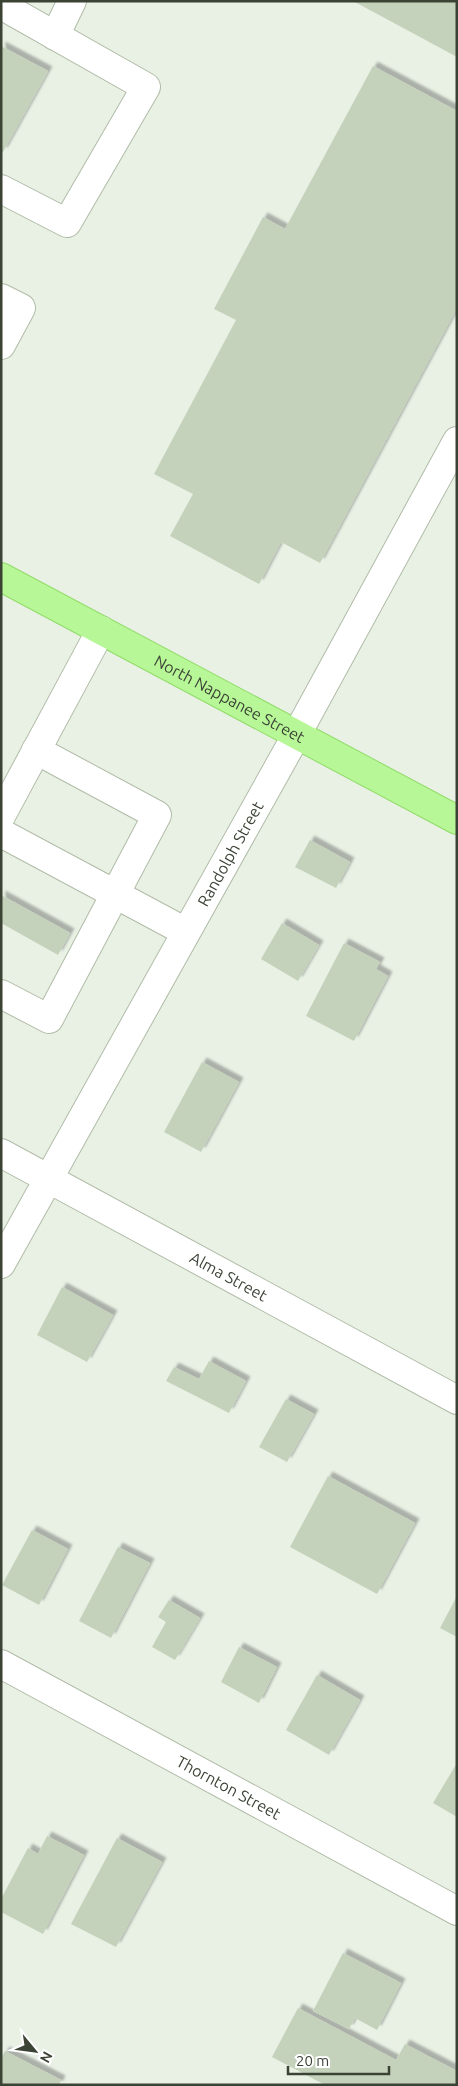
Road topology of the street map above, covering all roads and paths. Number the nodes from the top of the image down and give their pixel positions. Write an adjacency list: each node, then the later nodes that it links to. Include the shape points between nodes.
1 (72, 1): 3 (street)
2 (1, 5): 3 (street)
3 (55, 36): 4 (street, via 146,87 67,223)
4 (1, 189)
5 (1, 298): 6 (street, via 21,308)
6 (1, 345)
7 (457, 441): 10 (street, Randolph Street)
8 (1, 577): 9 (main road, North Nappanee Street)
9 (101, 630): 10 (main road, North Nappanee Street); 11 (street)
10 (297, 734): 13 (main road, North Nappanee Street); 16 (street, Randolph Street)
11 (36, 750): 12 (street); 15 (street, via 157,815)
12 (1, 816)
13 (457, 820)
14 (1, 833): 15 (street)
15 (115, 894): 16 (street); 17 (street, via 50,1019)
16 (186, 932): 19 (street, Randolph Street)
17 (1, 994)
18 (1, 1153): 19 (street, Alma Street)
19 (48, 1179): 20 (street, Randolph Street); 21 (street, Alma Street)
20 (1, 1264)
21 (457, 1400)
22 (1, 1664): 23 (street, Thornton Street)
23 (457, 1911)

